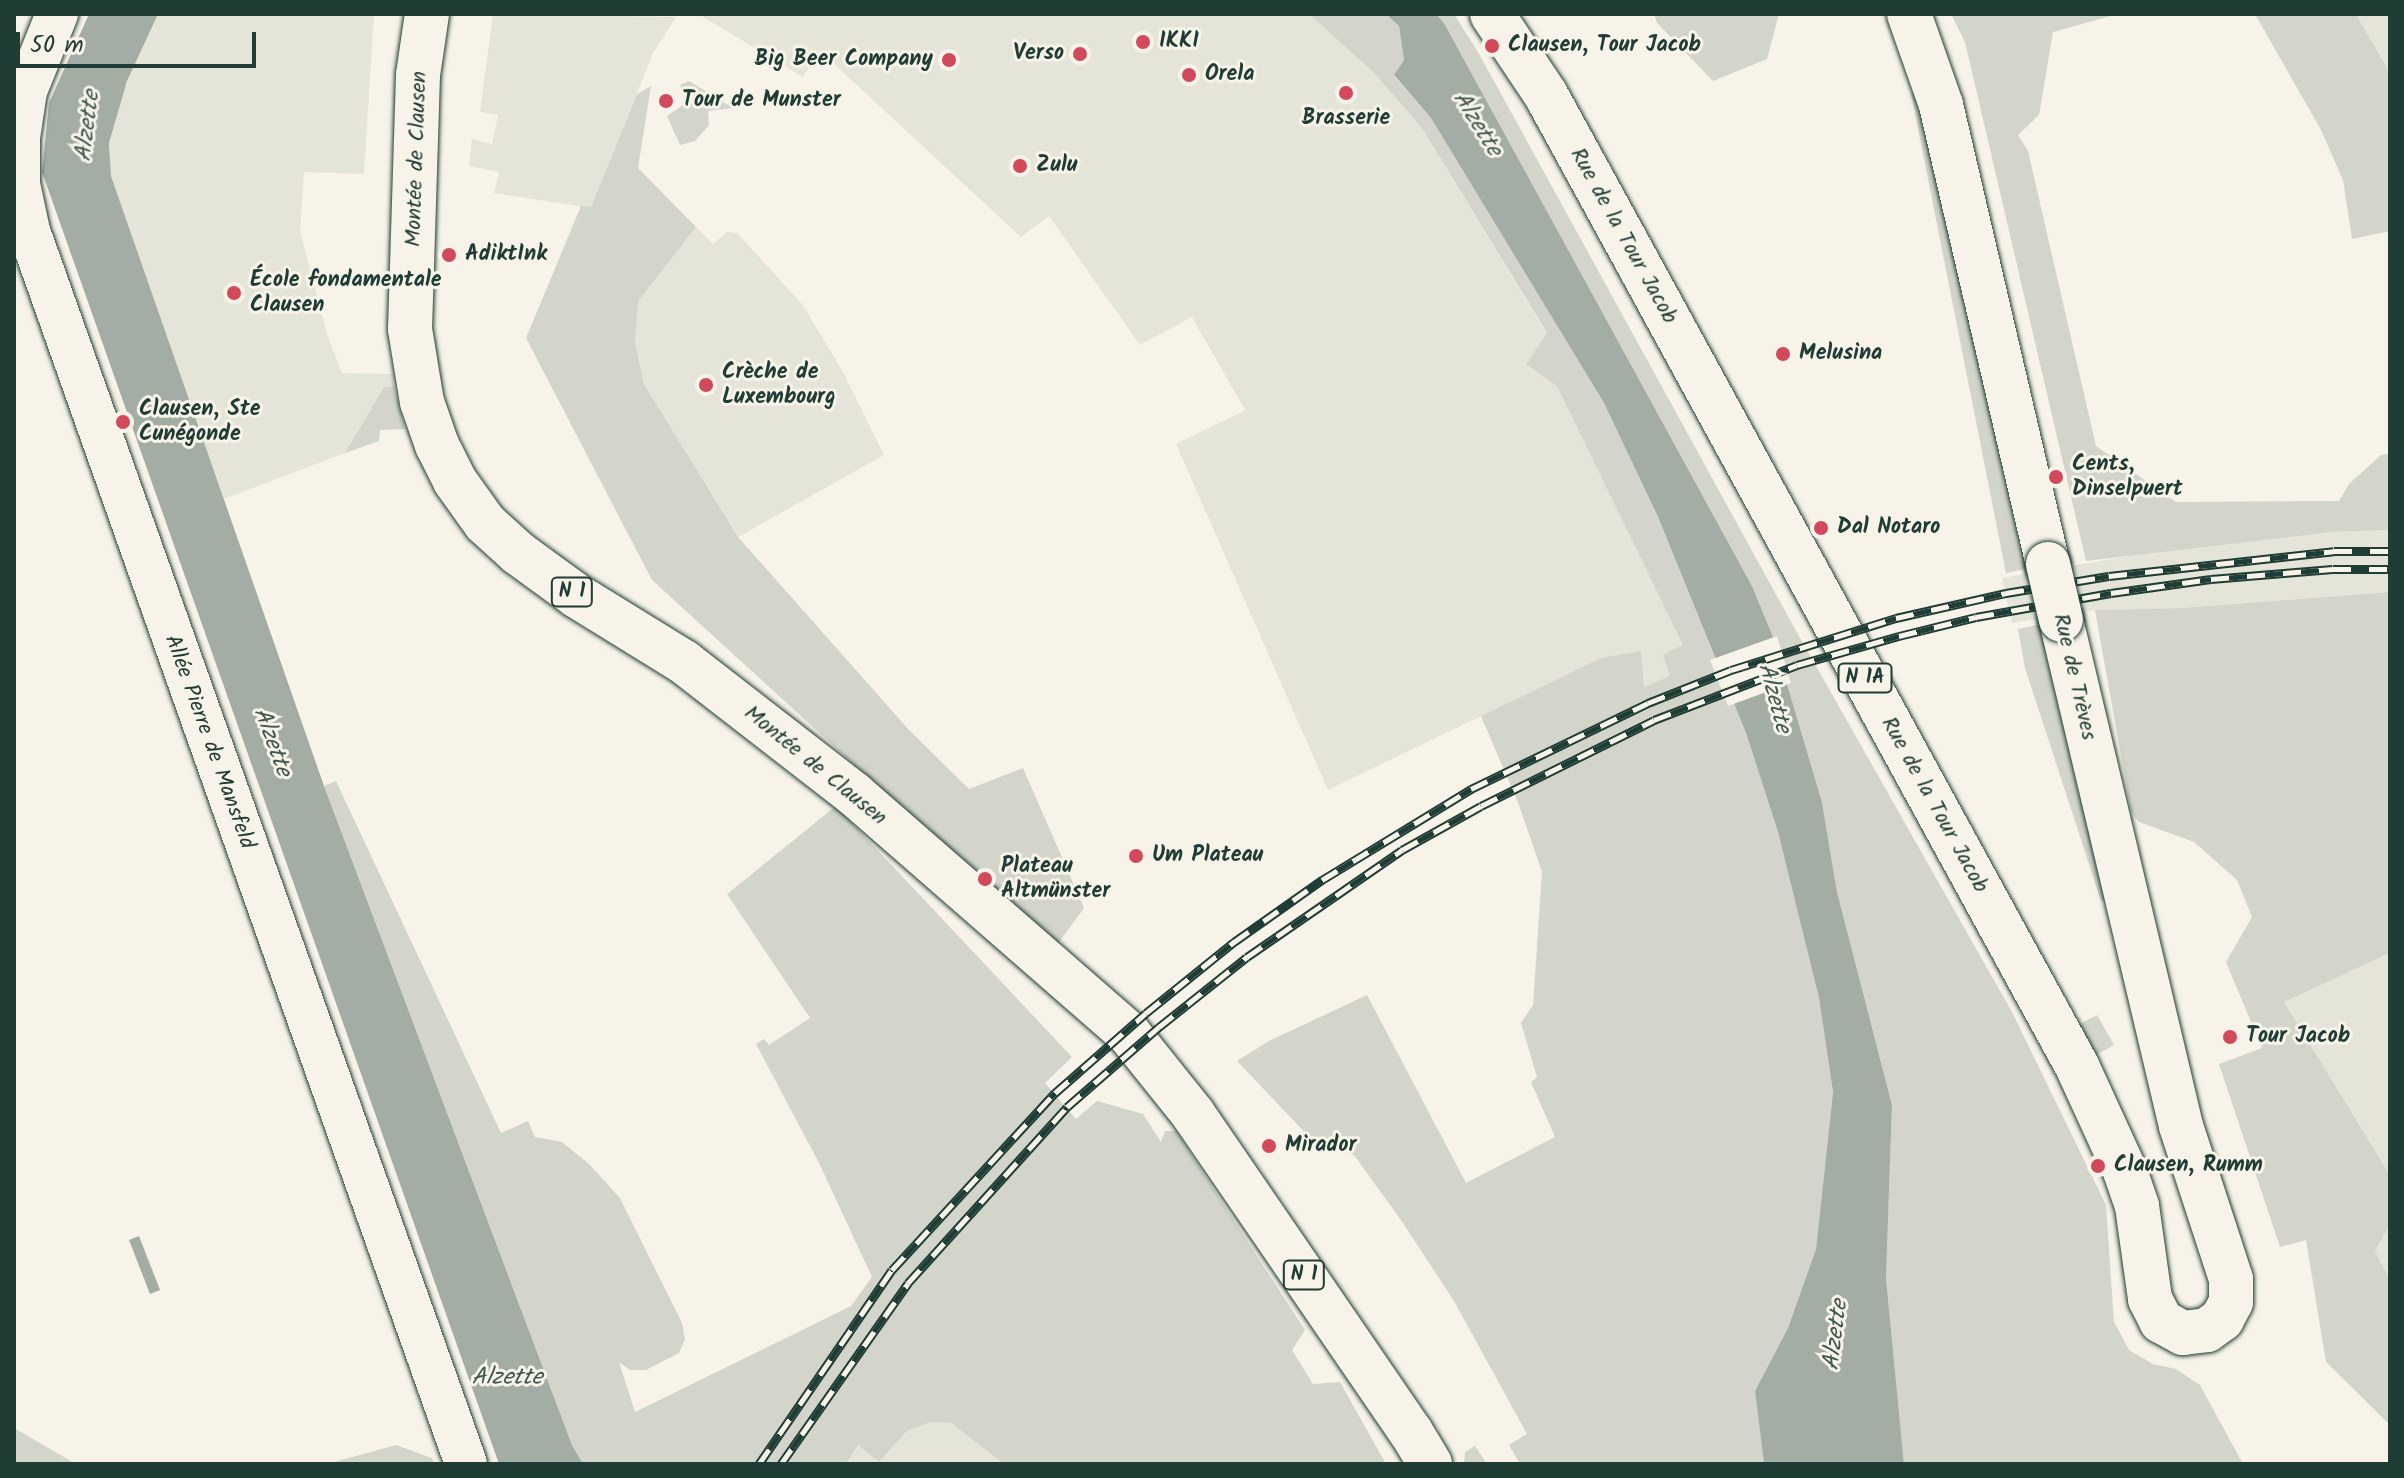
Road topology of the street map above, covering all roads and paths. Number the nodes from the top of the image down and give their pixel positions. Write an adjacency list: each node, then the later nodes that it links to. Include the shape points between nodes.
1 (57, 14): 6 (main road, Allée Pierre de Mansfeld, via 26,91 19,138 19,184 29,231)
2 (427, 14): 7 (main road, Montée de Clausen / N 1, via 418,75 410,329 422,402 455,481 485,523 518,553 684,662 854,794 1129,1034 1193,1114)
3 (1492, 14): 5 (main road, Rue de la Tour Jacob / N 1A, via 1546,95 2077,1066 2133,1194 2150,1299 2161,1321 2183,1333)
4 (1909, 14): 5 (main road, Rue de Trèves / N 1A, bridge, via 1941,105 2181,1126 2231,1279 2231,1302 2222,1319)
5 (2207, 1330)
6 (466, 1464)
7 (1430, 1464)

